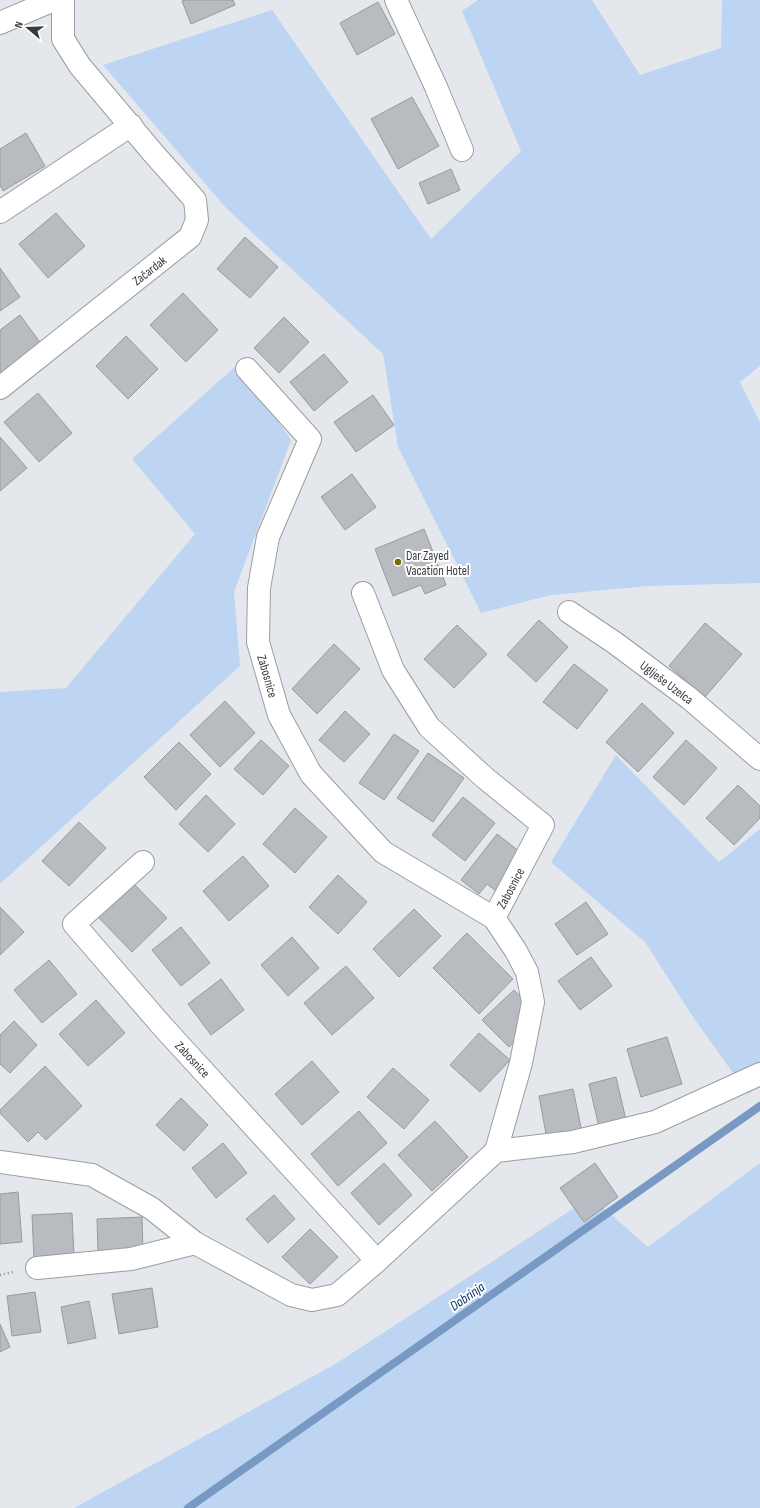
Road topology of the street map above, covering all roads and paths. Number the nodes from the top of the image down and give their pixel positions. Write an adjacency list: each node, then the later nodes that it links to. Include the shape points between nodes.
1 (54, 0): 4 (street)
2 (63, 0): 5 (street, Začardak, via 63,38 80,66)
3 (396, 0): 6 (street)
4 (0, 23)
5 (131, 125): 7 (street); 9 (street, Začardak, via 195,200 197,220 190,237)
6 (462, 150)
7 (0, 212)
8 (247, 369): 14 (street, Zabosnice, via 310,439 268,536 259,588 258,642 279,715 311,774 383,852)
9 (0, 388)
10 (363, 594): 14 (street, Zabosnice, via 393,670 430,727 485,778 543,825)
11 (569, 612): 12 (street, Uglješe Uzelca, via 689,698)
12 (760, 758)
13 (143, 862): 19 (street, Zabosnice, via 74,924 163,1027)
14 (494, 918): 16 (street, Zabosnice, via 516,950 527,972 533,1002 521,1063)
15 (760, 1074): 16 (street, via 655,1122 572,1142)
16 (496, 1151): 19 (street)
17 (0, 1162): 18 (street, via 92,1175 150,1208)
18 (195, 1243): 19 (street, via 291,1295 312,1300 337,1295); 20 (street, via 131,1259)
19 (378, 1261)
20 (38, 1268)

